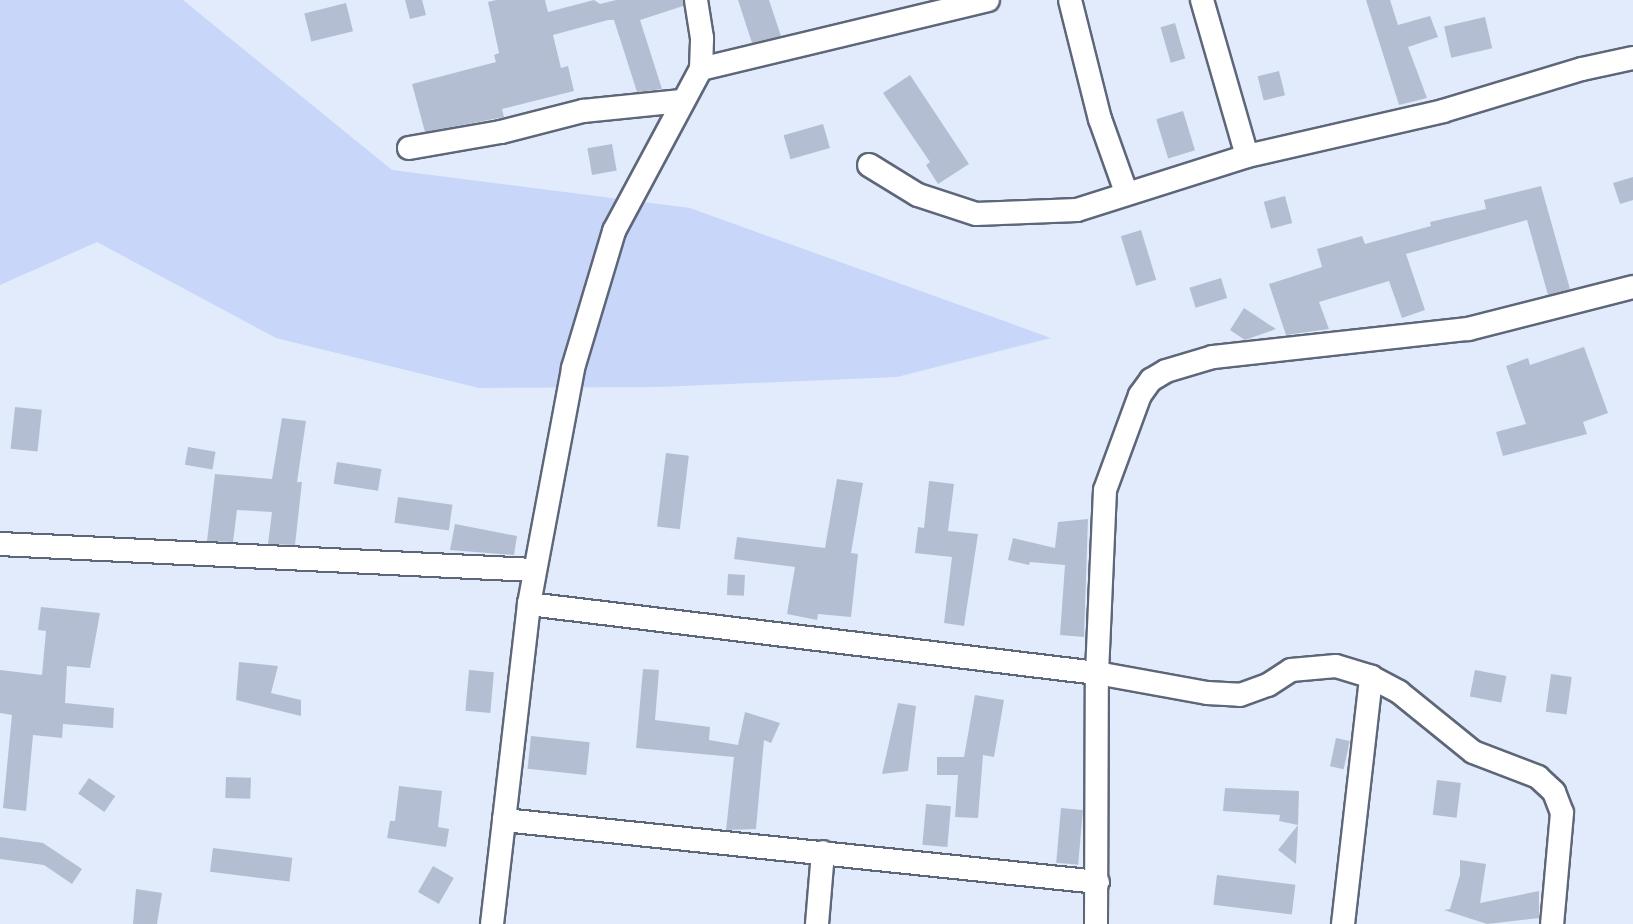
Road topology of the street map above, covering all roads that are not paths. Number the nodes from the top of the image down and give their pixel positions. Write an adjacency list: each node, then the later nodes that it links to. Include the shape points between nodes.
1 (696, 0): 6 (street, via 702,38)
2 (988, 0): 6 (street)
3 (1070, 0): 11 (street, via 1100,119)
4 (1202, 0): 9 (street)
5 (1633, 58): 9 (street, via 1307,146)
6 (701, 69): 7 (street)
7 (681, 100): 8 (street, via 583,111 501,132); 14 (street, via 614,231 573,368)
8 (409, 148)
9 (1247, 156): 11 (street)
10 (869, 165): 11 (street, via 918,195 976,214 1077,210)
11 (1125, 192)
12 (1633, 287): 16 (street, via 1468,329 1213,357 1166,371 1151,380 1140,395 1105,489)
13 (0, 544): 14 (street)
14 (534, 570): 15 (street)
15 (529, 604): 16 (street); 18 (street)
16 (1097, 673): 17 (street, via 1207,693 1240,695 1268,685 1291,670 1336,666); 20 (street)
17 (1371, 676): 24 (street); 25 (street, via 1399,692 1473,752 1538,777 1554,792 1562,813)
18 (504, 820): 19 (street); 21 (street)
19 (823, 852): 20 (street); 22 (street)
20 (1098, 882): 23 (street)
21 (492, 924)
22 (817, 924)
23 (1096, 924)
24 (1343, 924)
25 (1552, 924)

